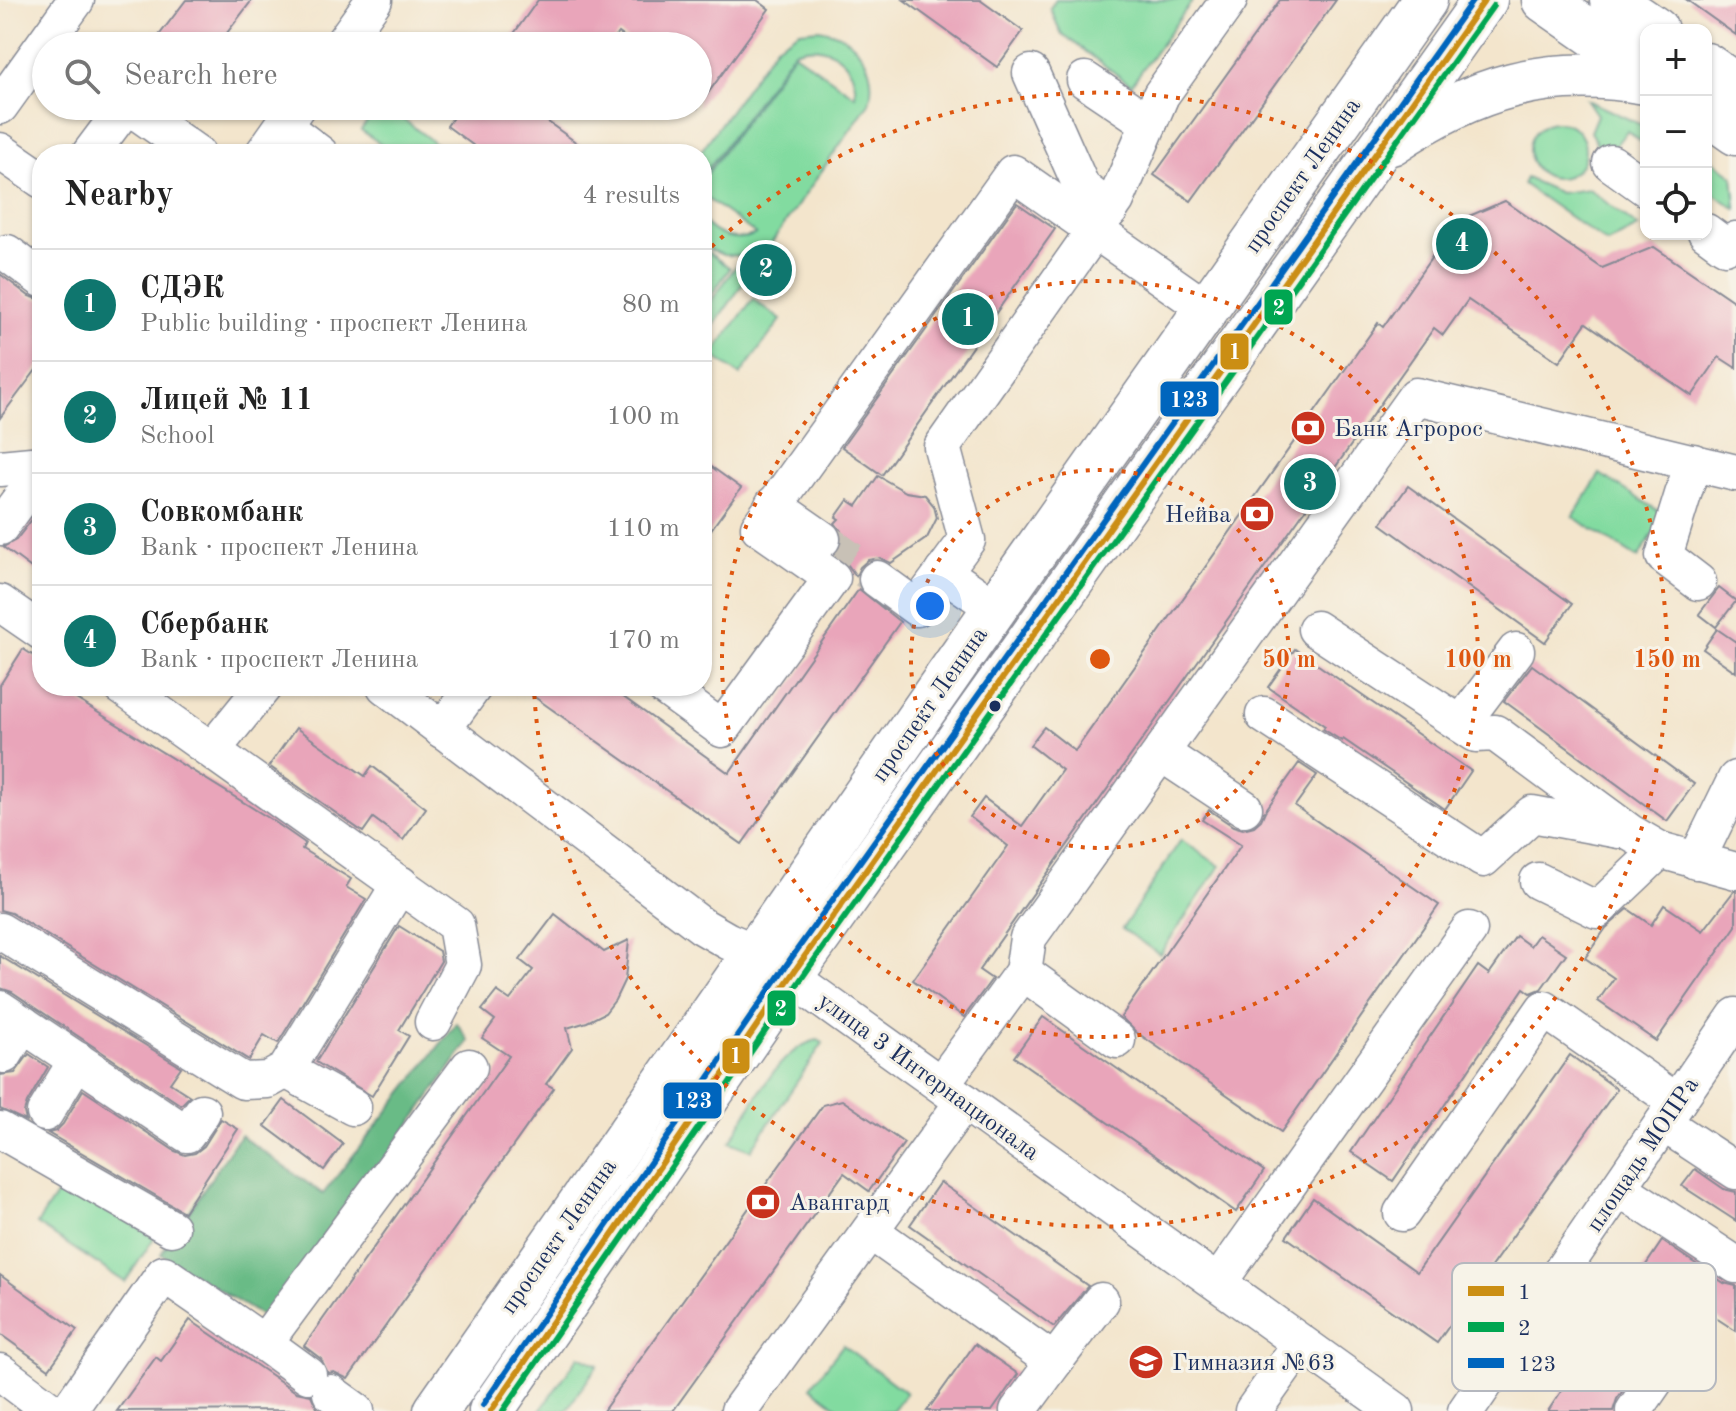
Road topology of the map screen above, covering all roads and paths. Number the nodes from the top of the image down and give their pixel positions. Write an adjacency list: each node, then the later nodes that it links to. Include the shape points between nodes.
1 (76, 0): 9 (street)
2 (374, 0): 10 (street)
3 (1229, 0): 22 (street, via 1161,95)
4 (1425, 0): 38 (main road, проспект Ленина)
5 (1485, 0): 29 (main road, проспект Ленина)
6 (1544, 0): 12 (main road)
7 (1612, 0): 8 (main road)
8 (1647, 24)
9 (54, 32)
10 (351, 32)
11 (32, 63): 18 (street)
12 (1640, 67)
13 (1712, 69): 17 (main road)
14 (1031, 73): 33 (street, via 1082,188)
15 (1085, 80): 22 (street)
16 (1640, 81): 29 (main road, via 1605,75 1511,84 1422,122)
17 (1736, 86)
18 (0, 106)
19 (1712, 116): 24 (main road)
20 (116, 120): 25 (street)
21 (147, 120): 26 (street)
22 (1149, 123): 33 (street)
23 (281, 129): 27 (street)
24 (1736, 133)
25 (98, 144)
26 (182, 144)
27 (304, 144)
28 (0, 151): 31 (street)
29 (1375, 153): 75 (main road, проспект Ленина)
30 (1611, 163): 32 (street)
31 (32, 173)
32 (1640, 184)
33 (1102, 220): 38 (street); 44 (street, via 1013,173); 47 (street, via 942,447 967,540)
34 (1712, 236): 35 (street, via 1725,246)
35 (1736, 240)
36 (7, 253): 37 (street)
37 (32, 272)
38 (1207, 309): 51 (main road, проспект Ленина)
39 (1693, 462): 42 (street); 49 (street, via 1664,556); 64 (street, via 1416,396)
40 (32, 467): 41 (street)
41 (0, 468)
42 (1736, 473)
43 (32, 481): 45 (street)
44 (773, 505): 46 (street); 59 (street, via 759,527 832,578 722,729)
45 (0, 527)
46 (822, 539)
47 (943, 572): 48 (street, via 917,608); 51 (street)
48 (877, 579)
49 (1698, 582)
50 (0, 603): 52 (street)
51 (995, 608): 75 (main road, проспект Ленина)
52 (32, 625)
53 (1316, 629): 61 (street)
54 (1516, 651): 61 (street)
55 (136, 696): 63 (street)
56 (256, 696): 63 (street)
57 (405, 696): 62 (street, улица 3 Интернационала)
58 (467, 696): 62 (street)
59 (677, 696)
60 (1264, 715): 67 (street, via 1483,859 1532,814)
61 (1461, 724): 67 (street, via 1476,734 1495,733)
62 (442, 730): 75 (street, улица 3 Интернационала, via 702,926)
63 (213, 749): 72 (street)
64 (1161, 753): 66 (street); 76 (street, via 1028,938)
65 (1736, 779): 69 (street)
66 (1244, 808)
67 (1629, 832): 68 (street)
68 (1660, 850): 69 (street); 71 (street, via 1597,910)
69 (1696, 861): 70 (street)
70 (1736, 871)
71 (1538, 881)
72 (400, 884): 79 (street, via 456,925 463,965); 84 (street)
73 (1469, 930): 98 (street)
74 (0, 931): 84 (street, via 243,1081 268,1080)
75 (774, 965): 85 (street, улица 3 Интернационала); 109 (main road, проспект Ленина); 110 (main road, проспект Ленина)
76 (1023, 972): 80 (street); 85 (street)
77 (12, 1016): 81 (street); 82 (street)
78 (1736, 1016): 88 (street, площадь МОПРа)
79 (433, 1022)
80 (1117, 1040)
81 (4, 1055)
82 (77, 1060): 87 (street, via 116,1072 187,1134); 89 (street)
83 (469, 1067): 100 (street)
84 (286, 1070): 86 (street)
85 (952, 1093): 95 (street); 98 (street, улица 3 Интернационала)
86 (353, 1107)
87 (202, 1112)
88 (1670, 1112): 91 (street); 92 (street, площадь МОПРа); 93 (street, via 1544,1009)
89 (45, 1113)
90 (0, 1130): 94 (street)
91 (1736, 1171)
92 (1619, 1188): 96 (street, площадь МОПРа); 97 (street)
93 (1402, 1213)
94 (171, 1228)
95 (870, 1231): 102 (street); 111 (street)
96 (1568, 1263)
97 (1736, 1265)
98 (1218, 1283): 101 (street, улица 3 Интернационала)
99 (1101, 1301): 102 (street)
100 (264, 1343): 106 (street); 108 (street, via 164,1274)
101 (1300, 1345): 113 (street); 114 (street, улица 3 Интернационала)
102 (1054, 1362): 112 (street)
103 (0, 1372): 107 (street)
104 (1480, 1391): 115 (street, площадь МОПРа)
105 (1648, 1391): 116 (street)
106 (332, 1393)
107 (52, 1411)
108 (68, 1411)
109 (436, 1411)
110 (491, 1411)
111 (739, 1411)
112 (1018, 1411)
113 (1253, 1411)
114 (1396, 1411)
115 (1466, 1411)
116 (1634, 1411)

